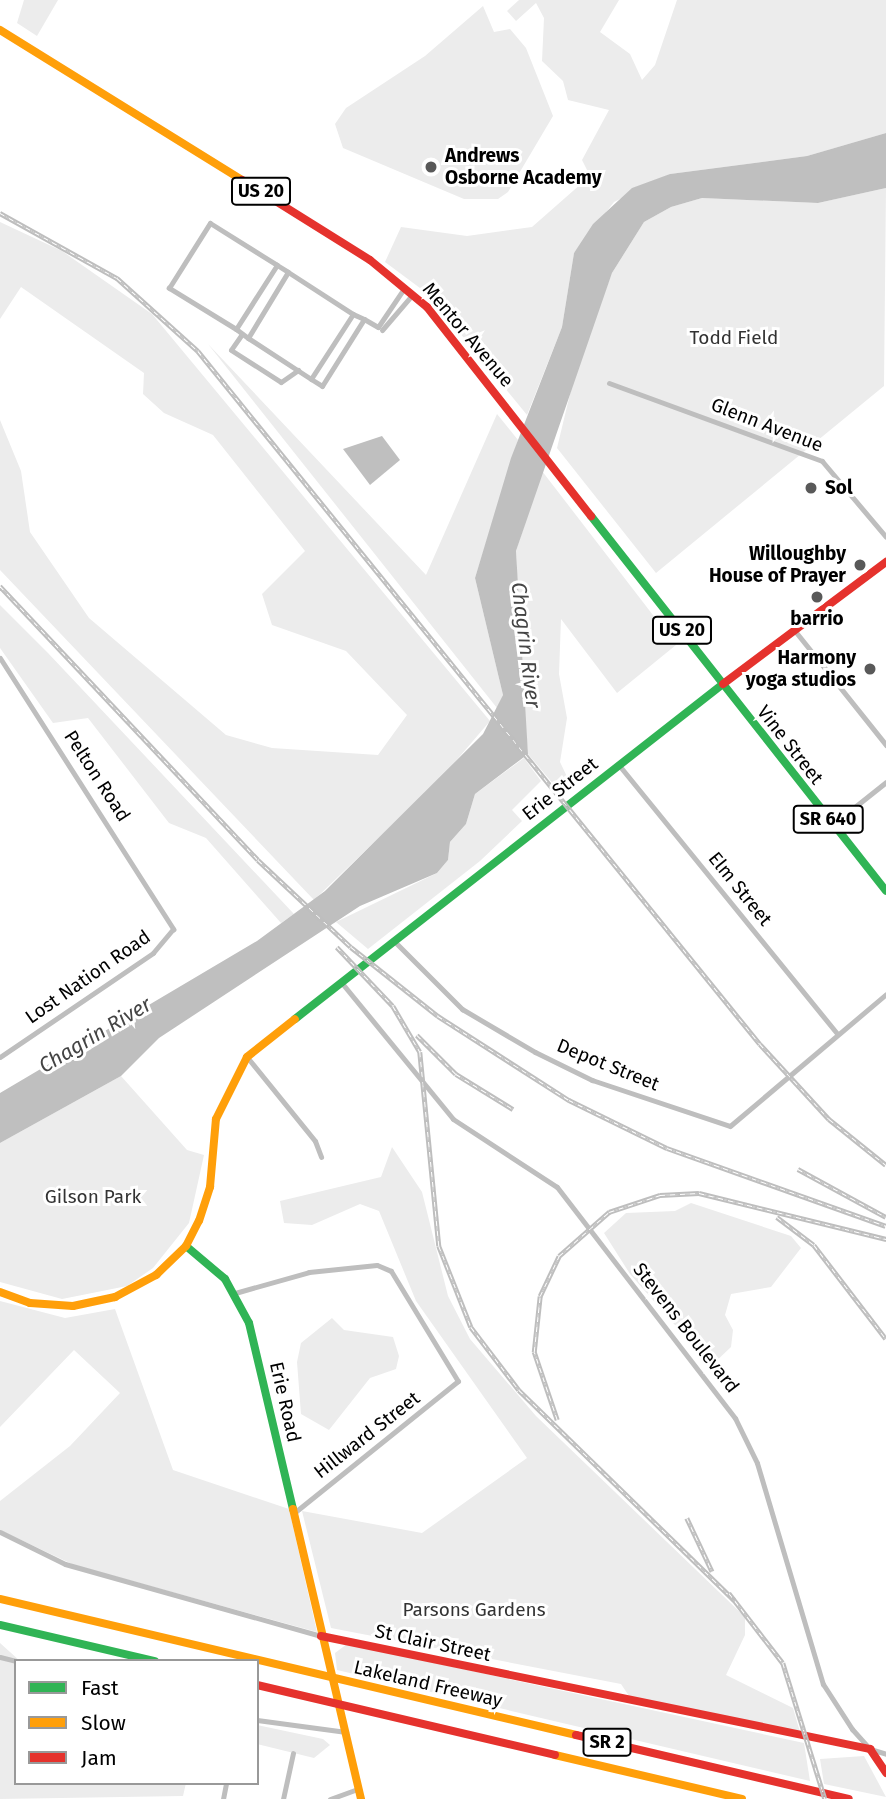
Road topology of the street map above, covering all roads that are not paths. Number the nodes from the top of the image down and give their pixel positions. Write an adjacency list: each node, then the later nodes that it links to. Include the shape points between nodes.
1 (0, 30): 4 (main road, Mentor Avenue / US 20)
2 (277, 265): 3 (street); 8 (street); 8 (street, via 210,223 170,288)
3 (288, 272): 6 (street); 10 (street)
4 (405, 287): 5 (main road, Mentor Avenue / US 20); 7 (street, via 379,327)
5 (413, 295): 9 (street); 18 (main road, Mentor Avenue / US 20, via 492,387)
6 (353, 314): 7 (street); 12 (street)
7 (364, 319): 12 (street, via 322,386)
8 (236, 330): 10 (street)
9 (382, 330)
10 (245, 336): 11 (street); 11 (street, via 231,350 281,382)
11 (298, 370): 12 (street)
12 (311, 379)
13 (609, 383): 14 (street, Glenn Avenue, via 822,461)
14 (886, 537)
15 (886, 562): 16 (main road, Erie Street)
16 (795, 631): 18 (main road, Erie Street); 19 (street)
17 (0, 658): 24 (street, Pelton Road)
18 (723, 684): 20 (main road, Erie Street); 22 (main road, Vine Street / SR 640)
19 (886, 745)
20 (618, 764): 25 (main road, Erie Street); 28 (street, Elm Street)
21 (886, 782): 22 (street)
22 (832, 825): 23 (main road, Vine Street / SR 640)
23 (886, 891)
24 (167, 912): 29 (street, Lost Nation Road, via 173,929 167,941)
25 (393, 940): 26 (main road, Erie Street); 28 (street, Depot Street, via 462,1009 592,1080 730,1126)
26 (341, 982): 30 (main road, Erie Street); 48 (street, Stevens Boulevard, via 453,1119 556,1187 735,1418 757,1463 823,1684)
27 (886, 994): 28 (street)
28 (836, 1033)
29 (0, 1057)
30 (247, 1057): 31 (street, via 315,1141); 32 (main road, via 219,1110 211,1187)
31 (321, 1157)
32 (186, 1246): 33 (main road, via 135,1288 88,1304 45,1306); 34 (main road, Erie Road)
33 (0, 1292)
34 (235, 1293): 35 (main road, Erie Road, via 258,1355); 35 (street, Hillward Street, via 309,1272 377,1265 391,1271 458,1381)
35 (295, 1512): 41 (main road, Erie Road)
36 (0, 1532): 41 (street, St Clair Street, via 65,1564)
37 (0, 1599): 43 (main road, Lakeland Freeway / SR 2)
38 (0, 1625): 40 (main road)
39 (0, 1632): 40 (main road)
40 (34, 1633): 42 (main road)
41 (321, 1636): 47 (main road, Erie Road); 48 (main road, St Clair Street)
42 (146, 1659)
43 (256, 1659)
44 (259, 1660): 57 (main road, Lakeland Freeway / SR 2)
45 (259, 1685): 56 (main road, Lakeland Freeway / SR 2)
46 (259, 1720): 47 (street)
47 (346, 1732): 52 (main road, Erie Road)
48 (870, 1749): 50 (street); 51 (main road, Stevens Boulevard)
49 (293, 1753): 53 (street)
50 (886, 1754)
51 (886, 1773)
52 (358, 1789): 54 (street); 55 (main road, Erie Road)
53 (283, 1799)
54 (330, 1799)
55 (361, 1799)
56 (742, 1799)
57 (849, 1799)

